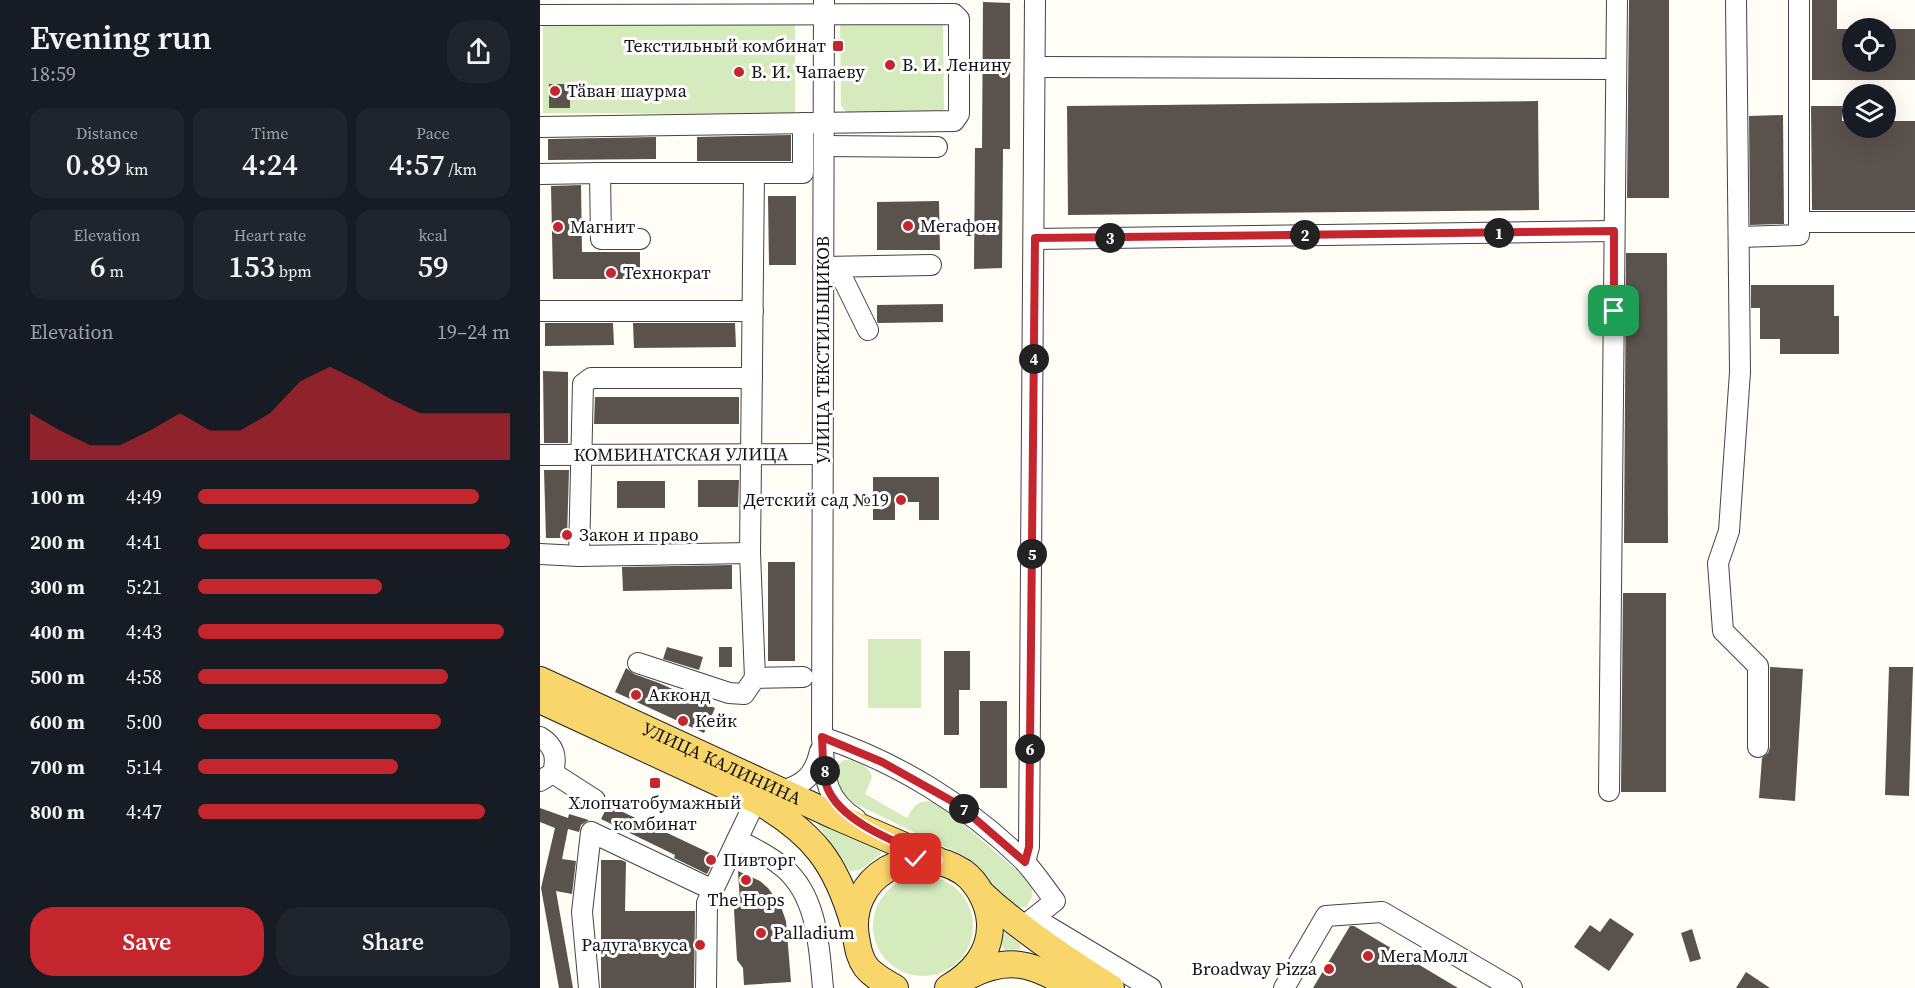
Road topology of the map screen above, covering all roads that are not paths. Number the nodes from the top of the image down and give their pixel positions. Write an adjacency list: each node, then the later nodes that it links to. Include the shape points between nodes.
1 (1035, 0): 9 (street)
2 (1617, 0): 10 (street)
3 (1736, 0): 22 (street)
4 (1799, 0): 19 (street)
5 (824, 7): 7 (street); 12 (street, УЛИЦА ТЕКСТИЛЬЩИКОВ); 12 (street, via 954,14 959,19 959,114 954,121)
6 (600, 8): 7 (street); 8 (street)
7 (741, 8)
8 (540, 15)
9 (1035, 67): 10 (street); 24 (street)
10 (1616, 69): 21 (street)
11 (803, 123): 12 (street); 13 (street); 17 (street, via 803,173)
12 (824, 123): 14 (street, УЛИЦА ТЕКСТИЛЬЩИКОВ)
13 (540, 127)
14 (824, 146): 15 (street); 26 (street, УЛИЦА ТЕКСТИЛЬЩИКОВ)
15 (937, 147)
16 (600, 173): 17 (street); 18 (street); 23 (street, via 601,239)
17 (754, 173): 28 (street)
18 (540, 174)
19 (1799, 222): 20 (street); 22 (street, via 1799,235)
20 (1915, 222)
21 (1614, 231): 24 (street); 48 (street)
22 (1739, 237): 45 (street, via 1740,372 1729,531 1718,563 1723,632 1758,666)
23 (640, 238)
24 (1035, 238): 54 (street, via 1029,847)
25 (931, 265): 26 (street)
26 (830, 267): 29 (street); 34 (street, УЛИЦА ТЕКСТИЛЬЩИКОВ)
27 (540, 311): 28 (street)
28 (753, 311): 30 (street)
29 (868, 330)
30 (752, 378): 32 (street, via 591,378 583,384); 33 (street)
31 (540, 454): 32 (street, КОМБИНАТСКАЯ УЛИЦА)
32 (582, 454): 33 (street, КОМБИНАТСКАЯ УЛИЦА); 37 (street)
33 (751, 454): 34 (street, КОМБИНАТСКАЯ УЛИЦА); 35 (street)
34 (822, 454): 44 (street, УЛИЦА ТЕКСТИЛЬЩИКОВ)
35 (750, 553): 37 (street); 40 (street)
36 (540, 554): 37 (street)
37 (579, 556)
38 (638, 663): 40 (street, via 729,693 744,693)
39 (803, 677): 40 (street)
40 (755, 678)
41 (540, 680): 47 (main road, УЛИЦА КАЛИНИНА)
42 (540, 700): 50 (main road, УЛИЦА КАЛИНИНА)
43 (540, 736): 46 (street, via 554,749 556,760)
44 (822, 737): 47 (street, УЛИЦА ТЕКСТИЛЬЩИКОВ, via 814,771 801,784); 51 (street, УЛИЦА ТЕКСТИЛЬЩИКОВ, via 825,780 830,793 848,814); 54 (street, via 882,762 959,805)
45 (1758, 747)
46 (546, 777): 49 (street)
47 (780, 791): 51 (main road, УЛИЦА КАЛИНИНА)
48 (1609, 791)
49 (596, 800)
50 (756, 800): 52 (street); 58 (main road, УЛИЦА КАЛИНИНА, via 782,815 819,849 846,897)
51 (878, 834): 53 (main road, УЛИЦА КАЛИНИНА)
52 (737, 840): 55 (street); 63 (street, via 768,855 787,870 803,893 815,921)
53 (937, 860): 56 (main road, УЛИЦА КАЛИНИНА, via 965,873); 58 (main road, via 900,862 874,879 857,908)
54 (1025, 862): 57 (street, via 1054,902)
55 (713, 890): 61 (street, via 591,832 582,912); 62 (street, via 707,903)
56 (982, 894): 57 (main road); 60 (main road, via 988,913 986,949 978,964)
57 (1028, 923): 67 (main road); 68 (street)
58 (854, 925): 59 (main road, УЛИЦА КАЛИНИНА)
59 (859, 955): 64 (main road, УЛИЦА КАЛИНИНА); 65 (main road, via 868,969)
60 (956, 983): 66 (main road, via 981,970 1012,964 1032,966)
61 (589, 988)
62 (706, 988)
63 (823, 988)
64 (863, 988)
65 (896, 988)
66 (1074, 988)
67 (1112, 988)
68 (1151, 988)
69 (1284, 988): 70 (street, via 1326,916 1382,912)
70 (1512, 988)

